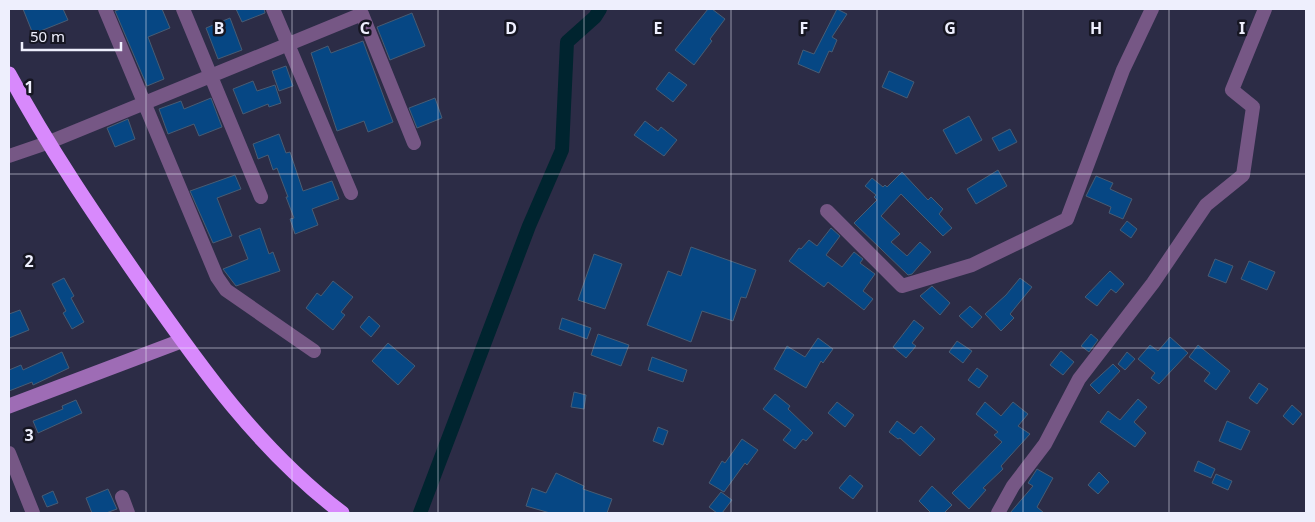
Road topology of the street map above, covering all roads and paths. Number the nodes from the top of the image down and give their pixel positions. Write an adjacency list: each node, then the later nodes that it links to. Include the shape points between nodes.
1 (105, 9): 10 (street)
2 (183, 9): 9 (street)
3 (273, 9): 7 (street)
4 (1152, 9): 16 (street, via 1123,70 1067,219 972,265 902,286)
5 (1265, 9): 25 (street, via 1232,90 1253,107 1243,175 1206,205 1079,379 1045,444 1013,486)
6 (361, 11): 7 (street); 12 (street)
7 (287, 43): 9 (street); 14 (street)
8 (9, 74): 11 (highway)
9 (211, 75): 10 (street); 15 (street)
10 (144, 102): 11 (street); 18 (street, via 217,277 226,290)
11 (47, 143): 13 (street); 17 (highway)
12 (414, 143)
13 (9, 156)
14 (351, 193)
15 (261, 197)
16 (827, 211)
17 (182, 341): 19 (street); 24 (highway, via 219,391 284,464)
18 (314, 351)
19 (9, 406)
20 (9, 453): 22 (street)
21 (122, 497): 23 (street)
22 (33, 513)
23 (128, 513)
24 (342, 513)
25 (998, 513)

